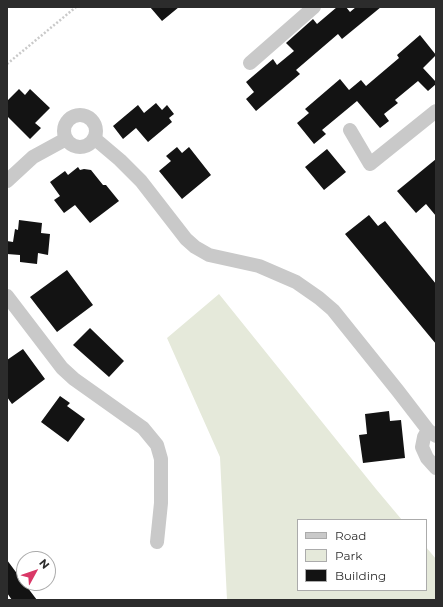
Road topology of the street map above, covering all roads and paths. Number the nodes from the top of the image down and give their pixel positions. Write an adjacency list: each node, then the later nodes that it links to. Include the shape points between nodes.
1 (76, 7): 4 (path)
2 (314, 7): 3 (street)
3 (250, 63)
4 (7, 64)
5 (436, 111): 6 (street, via 370,164)
6 (350, 130)
7 (94, 138): 8 (street, via 91,143 80,147); 8 (street, via 96,132 92,122 88,118 77,116 67,122); 11 (street, via 141,181 195,247 209,255 259,266 296,282 333,310)
8 (66, 139): 9 (street, via 32,158)
9 (7, 181)
10 (7, 296): 13 (street, via 62,368 143,428 157,444 161,459 161,503)
11 (432, 433): 12 (street, via 424,437 422,447 426,458)
12 (436, 468)
13 (157, 542)

